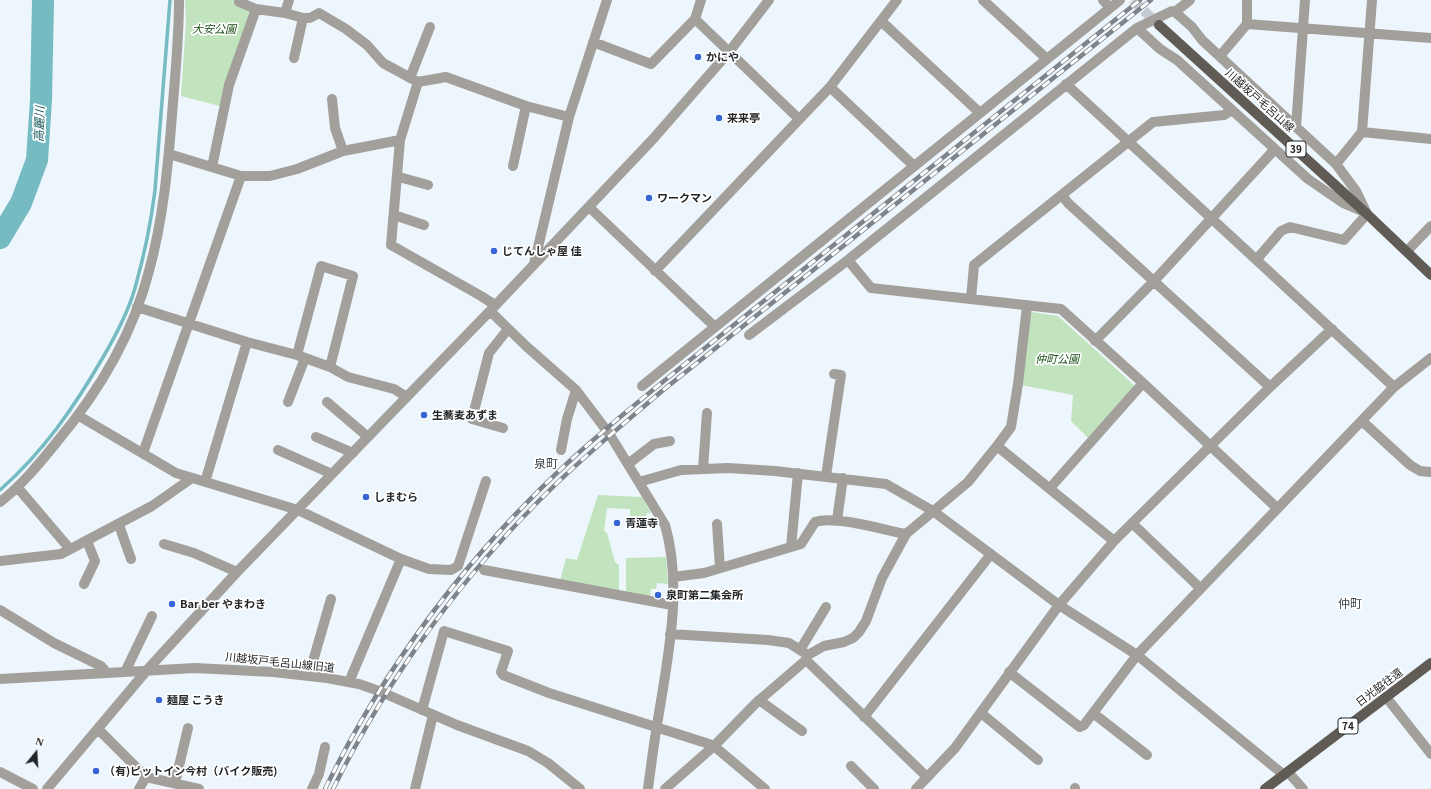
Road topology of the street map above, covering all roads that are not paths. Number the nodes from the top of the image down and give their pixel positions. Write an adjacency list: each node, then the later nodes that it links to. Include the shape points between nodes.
1 (179, 0): 49 (street)
2 (239, 0): 15 (street)
3 (289, 0): 17 (street)
4 (607, 0): 28 (street)
5 (701, 0): 19 (street)
6 (769, 0): 29 (street)
7 (897, 0): 20 (street)
8 (983, 0): 32 (street)
9 (1120, 0): 14 (street)
10 (1190, 0): 16 (street)
11 (1247, 0): 21 (street)
12 (1305, 0): 25 (street)
13 (1372, 0): 26 (street)
14 (1107, 4): 32 (street)
15 (256, 10): 17 (street); 53 (street, via 229,84)
16 (1175, 12): 24 (street, via 1172,11); 30 (street)
17 (285, 13): 18 (street)
18 (303, 18): 31 (street); 33 (street, via 310,18 319,13 357,37 384,63)
19 (695, 19): 28 (street, via 651,64); 29 (street)
20 (881, 21): 35 (street); 39 (street)
21 (1247, 24): 25 (street); 30 (street)
22 (1159, 25): 59 (main road, 川越坂戸毛呂山線 / 39)
23 (430, 27): 33 (street)
24 (1137, 28): 34 (street); 38 (street)
25 (1303, 29): 26 (street); 42 (street)
26 (1370, 34): 27 (street); 43 (street)
27 (1431, 38)
28 (593, 42): 40 (street)
29 (729, 52): 41 (street); 58 (street)
30 (1220, 56): 42 (street)
31 (294, 58)
32 (1047, 59): 39 (street)
33 (414, 80): 37 (street, via 446,77); 45 (street)
34 (1066, 84): 46 (street); 66 (street)
35 (830, 87): 41 (street); 52 (street)
36 (332, 99): 48 (street, via 335,128)
37 (526, 106): 40 (street); 51 (street)
38 (1232, 110): 46 (street, via 1224,115 1157,121); 47 (street)
39 (980, 113): 52 (street)
40 (569, 116): 67 (street)
41 (799, 119): 68 (street)
42 (1296, 126): 50 (street)
43 (1362, 132): 44 (street); 50 (street)
44 (1431, 139)
45 (400, 140): 48 (street); 55 (street)
46 (1128, 143): 57 (street); 61 (street)
47 (1275, 149): 59 (street, via 1308,179 1343,203); 61 (street)
48 (343, 151): 54 (street, via 297,169 270,176)
49 (169, 154): 53 (street); 73 (street, via 162,211 149,271)
50 (1336, 164): 59 (street, via 1356,191)
51 (513, 166)
52 (914, 166): 76 (street)
53 (212, 167): 54 (street)
54 (241, 176): 75 (street)
55 (398, 177): 56 (street); 60 (street)
56 (428, 185)
57 (1062, 195): 70 (street); 71 (street, via 974,265)
58 (589, 207): 67 (street); 68 (street)
59 (1368, 214): 64 (main road, 川越坂戸毛呂山線 / 39); 65 (street, via 1344,240 1290,227 1281,231)
60 (394, 215): 62 (street); 74 (street, via 391,245 481,296)
61 (1211, 219): 65 (street); 70 (street)
62 (424, 225)
63 (1431, 226): 64 (street)
64 (1407, 251): 69 (main road, 川越坂戸毛呂山線 / 39)
65 (1257, 259): 78 (street)
66 (848, 260): 71 (street, via 871,288); 79 (street)
67 (533, 266): 74 (street)
68 (655, 271): 76 (street)
69 (1431, 275)
70 (1154, 280): 80 (street); 88 (street)
71 (971, 299): 72 (street)
72 (1027, 306): 80 (street, via 1061,309); 101 (street, via 1011,427)
73 (137, 307): 75 (street); 95 (street, via 109,366)
74 (493, 308): 77 (street); 91 (street)
75 (188, 323): 81 (street); 105 (street)
76 (715, 327): 87 (street)
77 (508, 329): 90 (street); 97 (street, via 489,353 472,419)
78 (1332, 329): 88 (street); 89 (street)
79 (750, 335)
80 (1096, 341): 86 (street)
81 (247, 342): 82 (street); 116 (street)
82 (301, 356): 84 (street); 84 (street, via 321,266 353,276); 92 (street)
83 (1431, 358): 89 (street)
84 (330, 367): 91 (street, via 348,377 394,389)
85 (834, 374): 112 (street, via 840,375)
86 (1143, 383): 102 (street); 119 (street)
87 (642, 386)
88 (1270, 387): 102 (street)
89 (1394, 387): 96 (street)
90 (576, 390): 104 (street); 107 (street)
91 (407, 397): 99 (street)
92 (288, 402)
93 (326, 402): 99 (street)
94 (707, 413): 108 (street)
95 (79, 416): 105 (street); 118 (street)
96 (1362, 421): 109 (street, via 1410,465 1420,471); 121 (street)
97 (503, 428)
98 (316, 437): 106 (street)
99 (368, 437): 106 (street)
100 (670, 441): 107 (street, via 654,444)
101 (997, 446): 119 (street); 123 (street, via 968,482)
102 (1210, 446): 121 (street); 125 (street)
103 (278, 450): 111 (street)
104 (561, 450)
105 (143, 453): 113 (street, via 176,473)
106 (353, 453): 111 (street)
107 (628, 464): 117 (street)
108 (703, 469): 110 (street, via 728,468); 117 (street, via 681,470)
109 (1431, 472)
110 (798, 473): 112 (street); 132 (street)
111 (332, 474): 122 (street)
112 (826, 476): 114 (street)
113 (192, 478): 116 (street); 127 (street)
114 (843, 478): 123 (street, via 886,484); 124 (street)
115 (486, 481): 135 (street, via 458,566 451,570 429,569)
116 (205, 482): 122 (street)
117 (639, 482): 141 (street, via 669,538)
118 (18, 488): 120 (street); 133 (street)
119 (1050, 488): 130 (street)
120 (0, 502)
121 (1277, 508): 143 (street)
122 (298, 510): 135 (street); 140 (street)
123 (933, 511): 128 (street); 134 (street)
124 (837, 520): 128 (street); 132 (street, via 815,522 801,544)
125 (1132, 523): 130 (street); 143 (street)
126 (717, 524): 138 (street)
127 (119, 525): 129 (street); 136 (street)
128 (906, 534): 151 (street, via 882,578 866,621 859,632 844,642 824,646)
129 (87, 541): 133 (street); 142 (street, via 94,561)
130 (1114, 541): 146 (street)
131 (164, 544): 140 (street, via 194,553)
132 (790, 547): 138 (street)
133 (69, 548): 137 (street, via 61,554)
134 (991, 554): 146 (street); 167 (street)
135 (401, 559): 160 (street)
136 (131, 560)
137 (0, 561)
138 (720, 568): 141 (street)
139 (484, 570): 145 (street)
140 (237, 572): 154 (street)
141 (673, 577): 145 (street)
142 (84, 584)
143 (1200, 588): 152 (street)
144 (331, 599): 158 (street)
145 (672, 605): 150 (street)
146 (1059, 606): 152 (street); 157 (street)
147 (826, 607): 151 (street)
148 (0, 610): 155 (street, via 54,643 101,666)
149 (152, 616): 156 (street)
150 (670, 634): 151 (street, via 789,643); 169 (street)
151 (805, 655): 162 (street); 167 (street)
152 (1137, 655): 165 (street); 179 (street)
153 (1431, 663): 161 (main road, 日光脇往還 / 74)
154 (148, 669): 156 (street, 川越坂戸毛呂山線旧道); 158 (street, 川越坂戸毛呂山線旧道, via 218,668); 170 (street)
155 (106, 672): 156 (street, 川越坂戸毛呂山線旧道); 159 (street, 川越坂戸毛呂山線旧道)
156 (125, 672)
157 (1009, 672): 164 (street); 165 (street, via 1080,727)
158 (309, 675): 160 (street, 川越坂戸毛呂山線旧道)
159 (0, 679)
160 (349, 682): 163 (street, 川越坂戸毛呂山線旧道, via 380,691)
161 (1386, 697): 174 (street); 179 (main road, 日光脇往還 / 74)
162 (759, 700): 171 (street); 172 (street)
163 (422, 710): 166 (street, 川越坂戸毛呂山線旧道); 169 (street, via 444,631 508,651 501,672 503,674 549,693)
164 (980, 713): 176 (street); 181 (street, via 955,748)
165 (1093, 713): 175 (street)
166 (433, 715): 183 (street, 川越坂戸毛呂山線旧道, via 528,751 548,763); 189 (street)
167 (864, 717): 181 (street)
168 (188, 728): 182 (street)
169 (656, 728): 172 (street); 191 (street)
170 (98, 729): 180 (street); 185 (street)
171 (802, 731)
172 (714, 746): 192 (street); 193 (street)
173 (325, 747): 188 (street, via 320,774)
174 (1431, 754)
175 (1147, 755)
176 (1038, 760)
177 (851, 766): 194 (street)
178 (0, 772): 184 (street)
179 (1286, 773): 196 (main road, 日光脇往還 / 74); 197 (street)
180 (146, 777): 182 (street); 186 (street)
181 (927, 777): 195 (street)
182 (175, 783): 187 (street)
183 (569, 785): 190 (street, 川越坂戸毛呂山線旧道)
184 (32, 789)
185 (47, 789)
186 (139, 789)
187 (199, 789)
188 (312, 789)
189 (415, 789)
190 (580, 789)
191 (648, 789)
192 (665, 789)
193 (765, 789)
194 (874, 789)
195 (916, 789)
196 (1266, 789)
197 (1303, 789)

